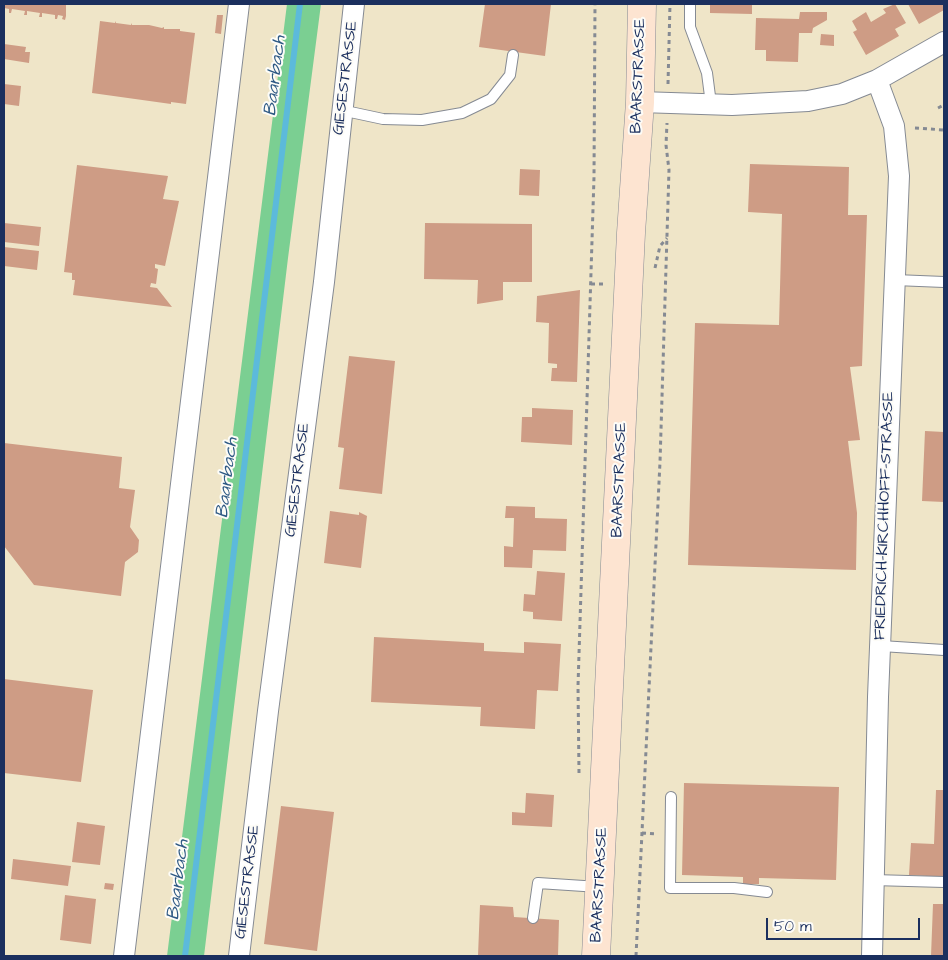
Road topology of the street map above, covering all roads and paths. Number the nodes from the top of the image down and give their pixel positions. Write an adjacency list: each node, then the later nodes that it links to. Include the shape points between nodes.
1 (239, 4): 29 (street)
2 (354, 4): 15 (street, GIESESTRASSE)
3 (595, 4): 22 (path, via 594,177 578,696)
4 (642, 4): 10 (main road, BAARSTRASSE)
5 (670, 4): 11 (path)
6 (690, 4): 12 (lane, via 690,27 707,73)
7 (944, 42): 9 (street)
8 (513, 55): 15 (lane, via 510,75 491,99 462,113 422,120 383,119)
9 (877, 80): 12 (street, via 842,94 808,101); 16 (street, FRIEDRICH-KIRCHHOFF-STRASSE)
10 (640, 102): 11 (street); 26 (main road, BAARSTRASSE)
11 (668, 102): 12 (street); 32 (path, via 661,434)
12 (711, 104)
13 (944, 105): 14 (path)
14 (938, 108)
15 (341, 110): 30 (street, GIESESTRASSE, via 324,282)
16 (894, 126): 17 (path); 18 (street, FRIEDRICH-KIRCHHOFF-STRASSE, via 899,176)
17 (944, 130)
18 (895, 280): 19 (lane); 20 (street, FRIEDRICH-KIRCHHOFF-STRASSE)
19 (944, 282)
20 (881, 646): 21 (lane); 24 (street, FRIEDRICH-KIRCHHOFF-STRASSE)
21 (944, 650)
22 (579, 775)
23 (671, 797): 27 (lane, via 670,888 734,888)
24 (873, 880): 25 (lane); 33 (street, FRIEDRICH-KIRCHHOFF-STRASSE)
25 (944, 882)
26 (600, 887): 28 (lane, via 538,883); 31 (main road, BAARSTRASSE)
27 (767, 892)
28 (533, 918)
29 (124, 956)
30 (239, 956)
31 (596, 956)
32 (636, 956)
33 (872, 956)

